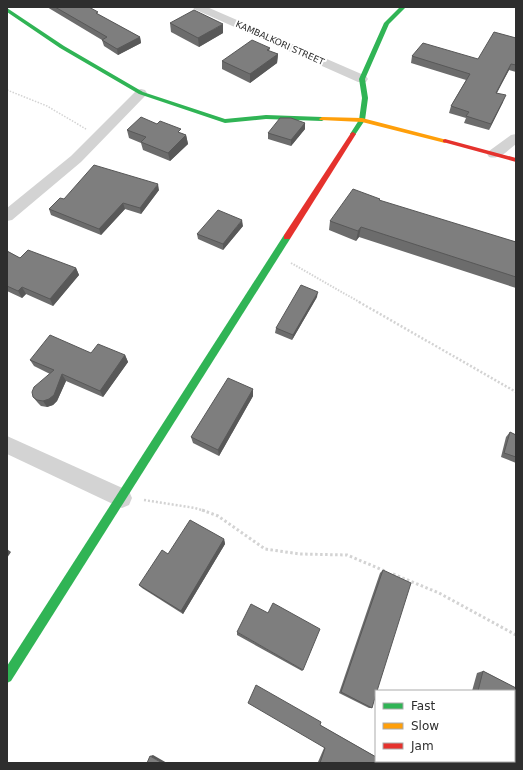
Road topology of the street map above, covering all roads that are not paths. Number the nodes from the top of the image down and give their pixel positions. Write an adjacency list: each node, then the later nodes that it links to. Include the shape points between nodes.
1 (198, 7): 4 (street, KAMBALKORI STREET)
2 (403, 7): 4 (street, via 387,22)
3 (7, 10): 5 (street)
4 (362, 79): 6 (street, via 365,98)
5 (141, 92): 6 (street, via 226,120 266,116); 10 (street, via 76,158)
6 (362, 120): 8 (street); 12 (street)
7 (516, 138): 8 (street)
8 (494, 154): 9 (street)
9 (516, 160)
10 (7, 216)
11 (7, 445): 12 (street)
12 (122, 498): 13 (street)
13 (7, 678)

